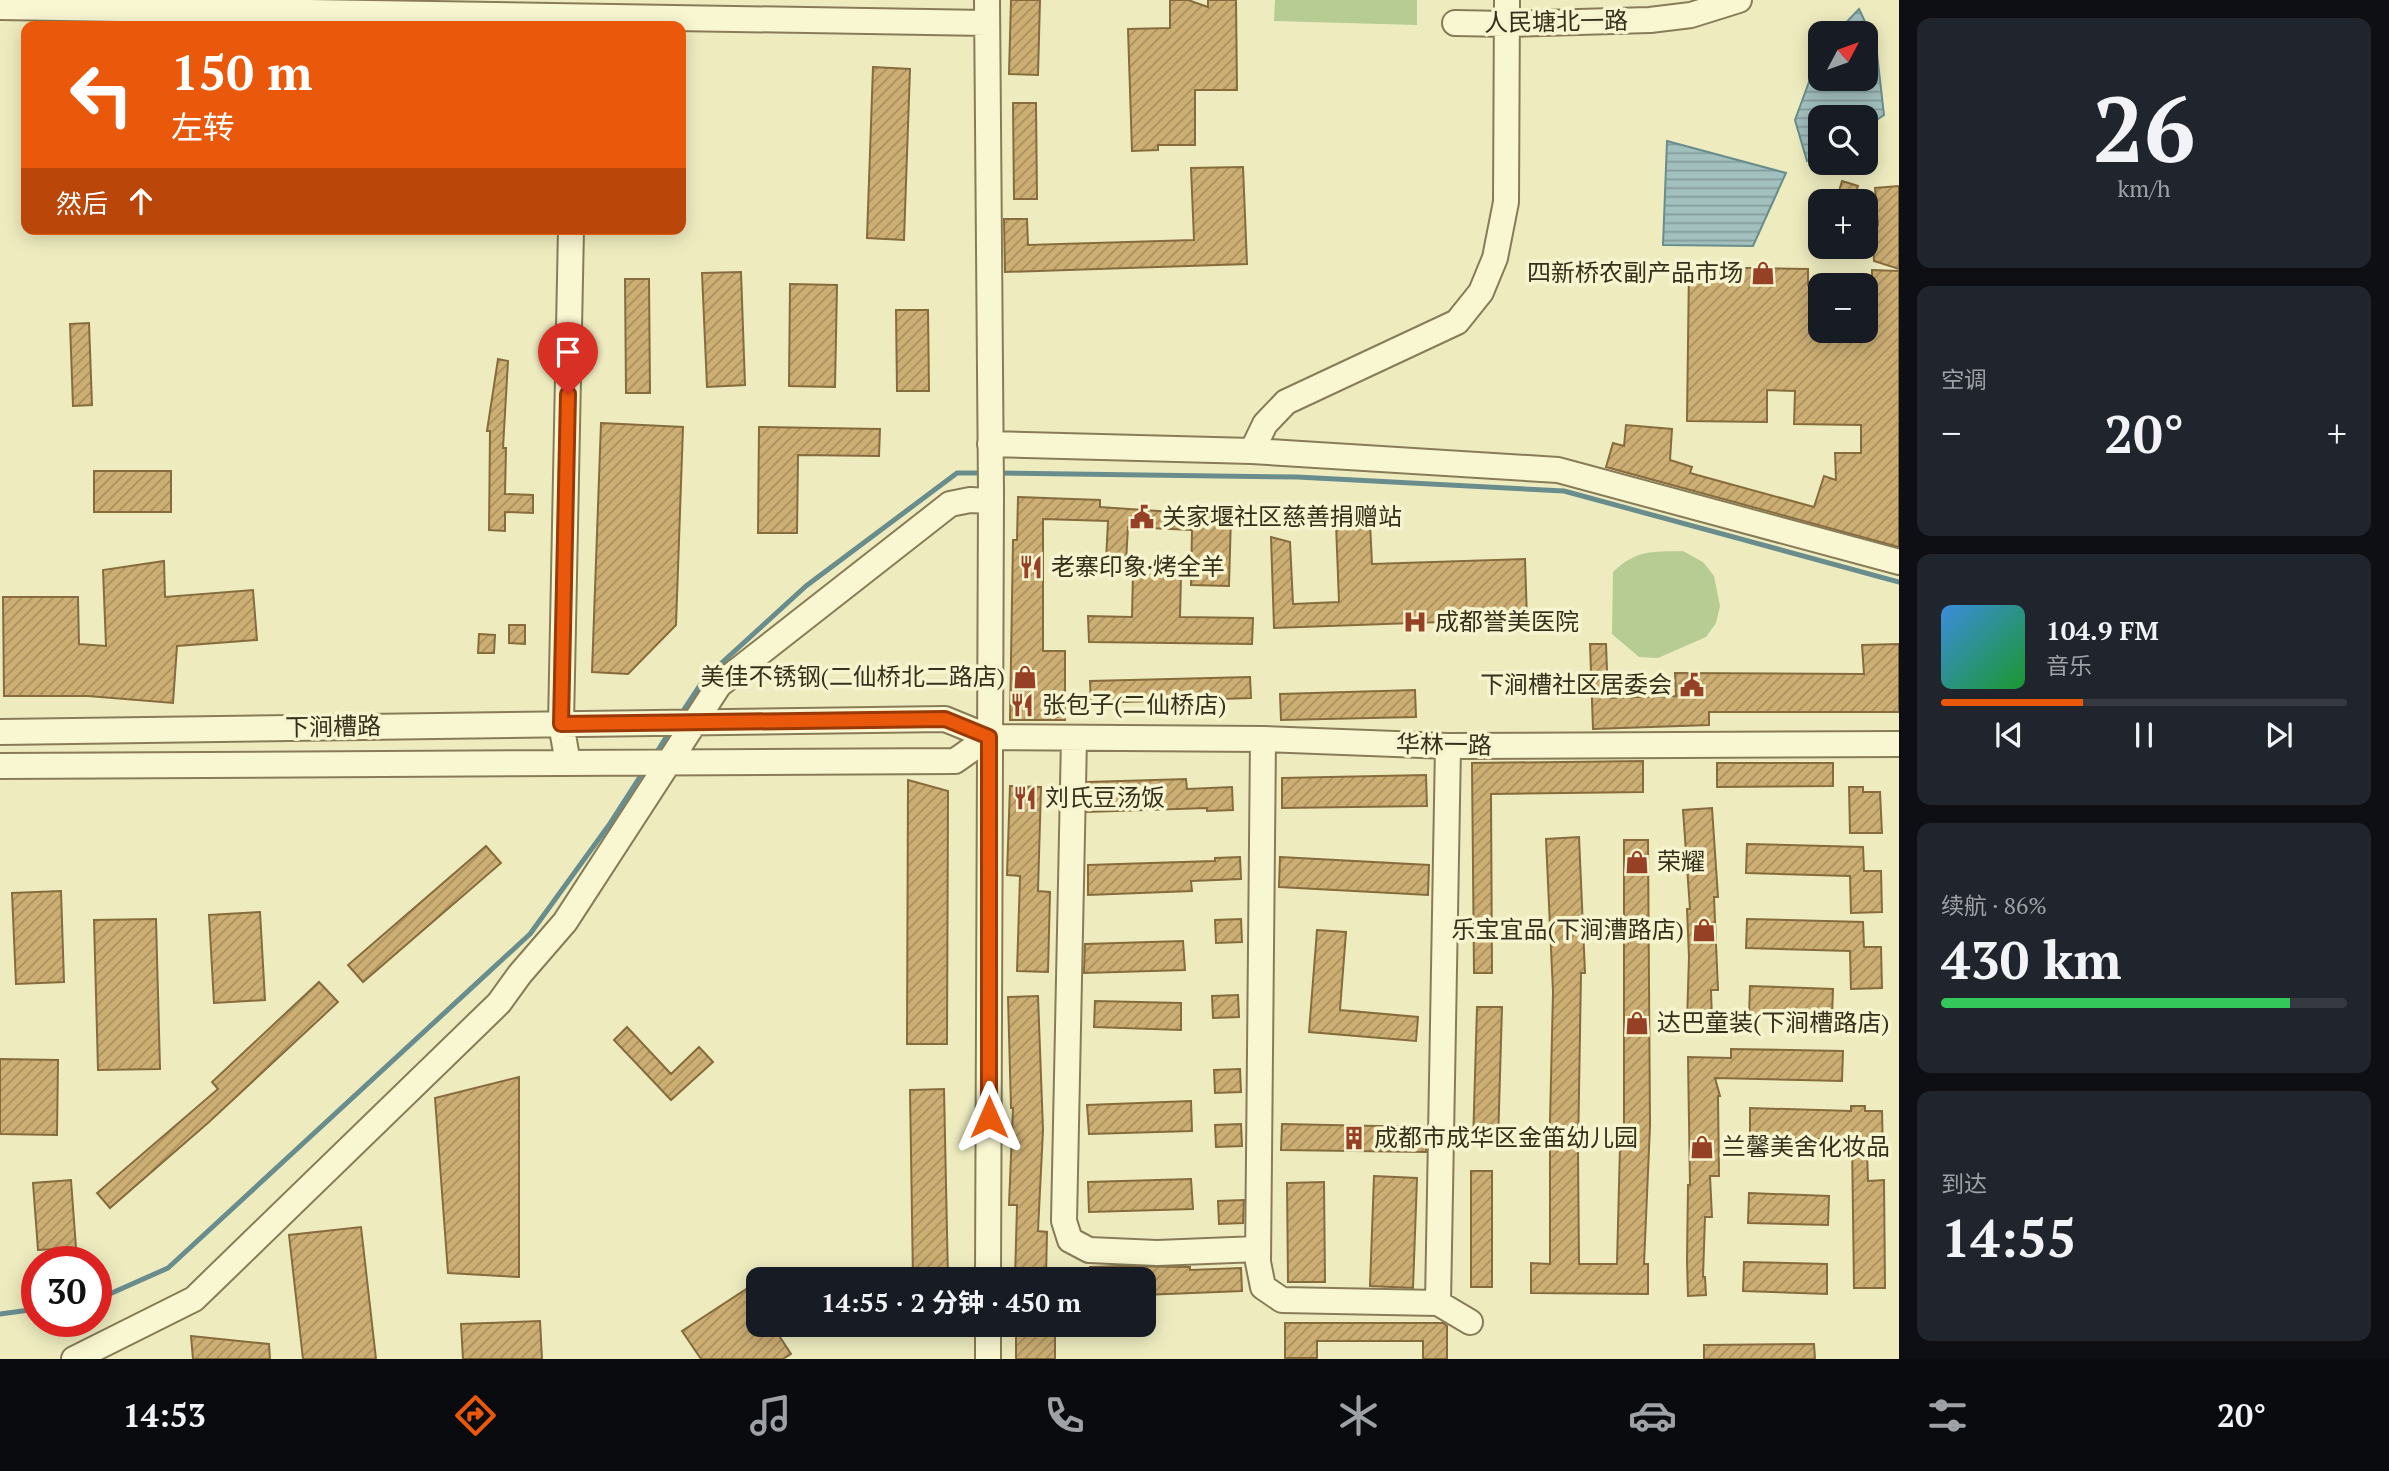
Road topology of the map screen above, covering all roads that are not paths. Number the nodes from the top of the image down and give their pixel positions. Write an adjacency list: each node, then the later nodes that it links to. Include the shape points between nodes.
1 (1739, 0): 4 (street, 人民塘北一路, via 1691,15 1650,20)
2 (0, 7): 5 (street)
3 (987, 12): 5 (street); 8 (street)
4 (1507, 12): 6 (street, 人民塘北一路); 9 (street, via 1506,202 1496,258 1481,292 1457,322 1286,402 1265,424)
5 (576, 14)
6 (1455, 23)
7 (571, 235): 13 (street)
8 (990, 449): 9 (street); 10 (street)
9 (1252, 451): 11 (street, via 1558,470)
10 (991, 497): 12 (street, via 950,503 719,685); 15 (street)
11 (1899, 562)
12 (682, 722): 13 (street, 下涧槽路); 15 (street, 下涧槽路, via 945,719); 21 (street)
13 (561, 724): 14 (street, 下涧槽路); 20 (street)
14 (0, 732)
15 (989, 737): 16 (street, 华林一路); 21 (street, 下涧槽路, via 954,761); 24 (street)
16 (1074, 738): 17 (street, 华林一路); 23 (street, via 1064,1221 1070,1240 1089,1250)
17 (1263, 739): 19 (street, 华林一路); 23 (street)
18 (1899, 744): 19 (street, 华林一路)
19 (1448, 746): 25 (street)
20 (568, 763): 21 (street, 下涧槽路); 22 (street, 下涧槽路)
21 (656, 763): 28 (street, via 565,922 499,1003 194,1299)
22 (0, 766)
23 (1258, 1249): 25 (street, via 1263,1287 1282,1300)
24 (988, 1267)
25 (1438, 1303): 26 (street)
26 (1471, 1322)
27 (988, 1337): 29 (street)
28 (74, 1359)
29 (988, 1359)

